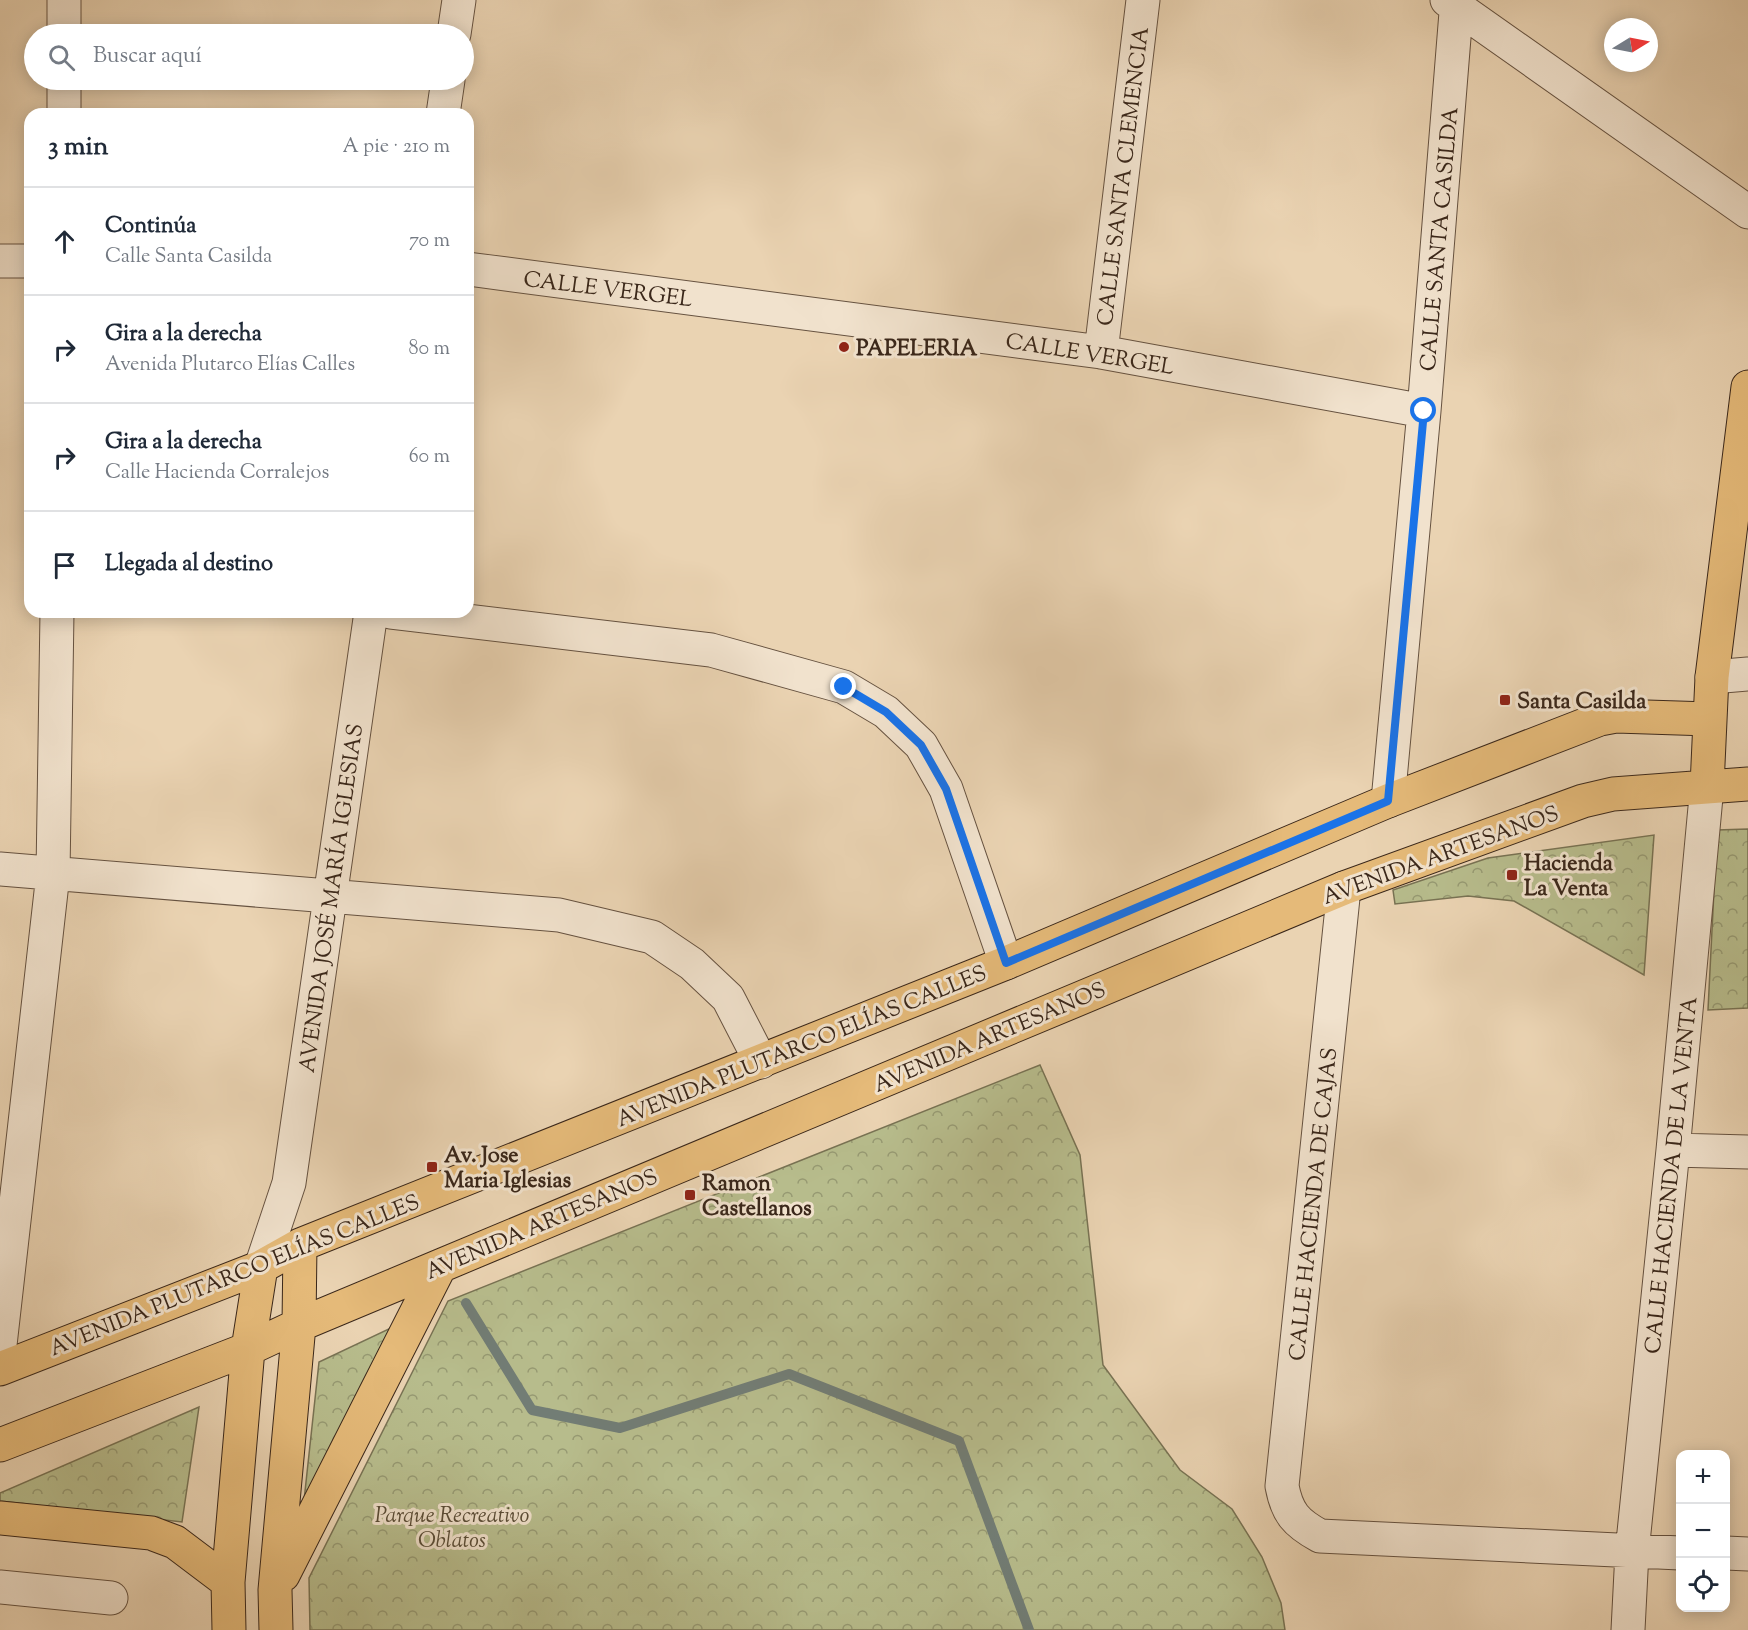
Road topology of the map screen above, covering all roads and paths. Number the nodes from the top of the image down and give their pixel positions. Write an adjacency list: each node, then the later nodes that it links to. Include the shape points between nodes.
1 (64, 0): 5 (street)
2 (459, 0): 6 (street)
3 (1143, 0): 15 (street, CALLE SANTA CLEMENCIA)
4 (1454, 2): 11 (street); 17 (street, CALLE SANTA CASILDA)
5 (64, 24)
6 (455, 24)
7 (64, 90): 9 (street)
8 (447, 90): 10 (street)
9 (64, 108)
10 (444, 108)
11 (1748, 212)
12 (0, 261): 13 (street)
13 (24, 261)
14 (474, 270): 15 (street, CALLE VERGEL)
15 (1101, 352): 17 (street, CALLE VERGEL)
16 (1748, 387): 22 (main road, CALLE HACIENDA DE LA VENTA)
17 (1424, 411): 26 (street, CALLE SANTA CASILDA)
18 (57, 618): 28 (street)
19 (370, 618): 30 (street, AVENIDA JOSÉ MARÍA IGLESIAS)
20 (442, 618): 31 (street, via 711,650 844,687 886,712 921,745 946,789)
21 (1748, 674): 22 (street)
22 (1712, 677): 23 (main road, CALLE HACIENDA DE LA VENTA)
23 (1709, 719): 25 (main road, CALLE HACIENDA DE LA VENTA); 26 (main road, AVENIDA PLUTARCO ELÍAS CALLES, via 1600,719)
24 (1748, 784): 25 (main road, AVENIDA ARTESANOS)
25 (1707, 786): 29 (main road, AVENIDA ARTESANOS, via 1613,794 1583,801); 33 (street, CALLE HACIENDA DE LA VENTA)
26 (1388, 801): 31 (main road, AVENIDA PLUTARCO ELÍAS CALLES)
27 (0, 869): 28 (street)
28 (53, 874): 30 (street); 40 (street)
29 (1344, 888): 37 (main road, AVENIDA ARTESANOS); 45 (street, CALLE HACIENDA DE CAJAS, via 1282,1486 1286,1503 1294,1518 1320,1536)
30 (330, 896): 32 (street, via 559,915 652,937 692,964 728,998); 35 (street, AVENIDA JOSÉ MARÍA IGLESIAS)
31 (1006, 963): 32 (main road, AVENIDA PLUTARCO ELÍAS CALLES)
32 (761, 1062): 36 (main road, AVENIDA PLUTARCO ELÍAS CALLES)
33 (1673, 1150): 34 (street); 45 (street, CALLE HACIENDA DE LA VENTA)
34 (1748, 1152)
35 (289, 1183): 36 (street, AVENIDA JOSÉ MARÍA IGLESIAS); 38 (street, AVENIDA JOSÉ MARÍA IGLESIAS)
36 (300, 1245): 38 (main road, AVENIDA PLUTARCO ELÍAS CALLES); 39 (main road, AVENIDA JOSÉ MARÍA IGLESIAS)
37 (440, 1266): 39 (main road, AVENIDA ARTESANOS); 51 (main road)
38 (261, 1267): 41 (main road, AVENIDA JOSÉ MARÍA IGLESIAS); 42 (main road, AVENIDA PLUTARCO ELÍAS CALLES)
39 (299, 1325): 41 (main road, AVENIDA ARTESANOS); 51 (main road, AVENIDA JOSÉ MARÍA IGLESIAS)
40 (0, 1345)
41 (248, 1349): 43 (main road); 49 (main road, AVENIDA JOSÉ MARÍA IGLESIAS)
42 (0, 1369)
43 (0, 1445)
44 (0, 1518): 49 (main road, via 151,1533 175,1542)
45 (1632, 1552): 46 (street); 55 (street, CALLE HACIENDA DE LA VENTA)
46 (1676, 1553)
47 (1730, 1553): 48 (street)
48 (1748, 1554)
49 (228, 1582): 53 (main road, AVENIDA JOSÉ MARÍA IGLESIAS)
50 (0, 1587): 52 (street)
51 (275, 1590): 54 (main road, AVENIDA JOSÉ MARÍA IGLESIAS)
52 (111, 1598)
53 (229, 1630)
54 (276, 1630)
55 (1628, 1630)

